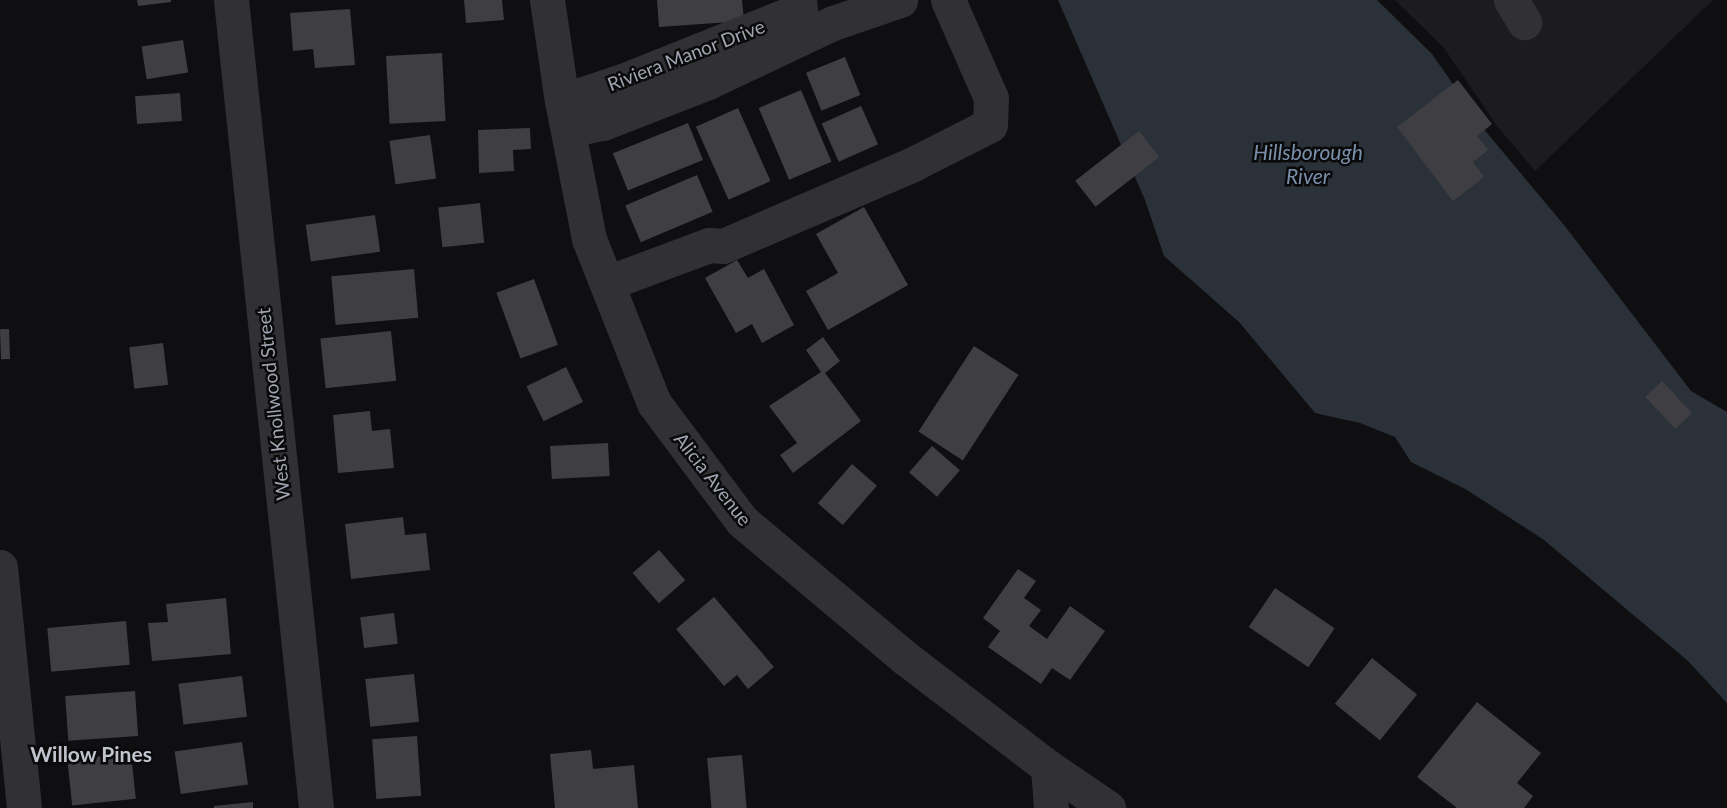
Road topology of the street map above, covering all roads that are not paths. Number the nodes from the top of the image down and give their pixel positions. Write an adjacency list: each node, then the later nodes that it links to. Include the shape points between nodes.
1 (231, 0): 11 (street, West Knollwood Street)
2 (547, 0): 6 (street, Alicia Avenue)
3 (799, 0): 6 (street, Riviera Manor Drive, via 800,10 625,80)
4 (900, 0): 6 (street, via 833,23 708,82 603,123)
5 (948, 0): 7 (street, via 991,98 990,125 913,164 723,246 709,246)
6 (566, 116): 7 (street, Alicia Avenue, via 589,239)
7 (607, 283): 9 (street, Alicia Avenue, via 654,403 742,521 853,617)
8 (0, 567): 10 (street)
9 (1048, 767): 12 (street); 13 (street, Alicia Avenue)
10 (23, 808)
11 (316, 808)
12 (1051, 808)
13 (1108, 808)

